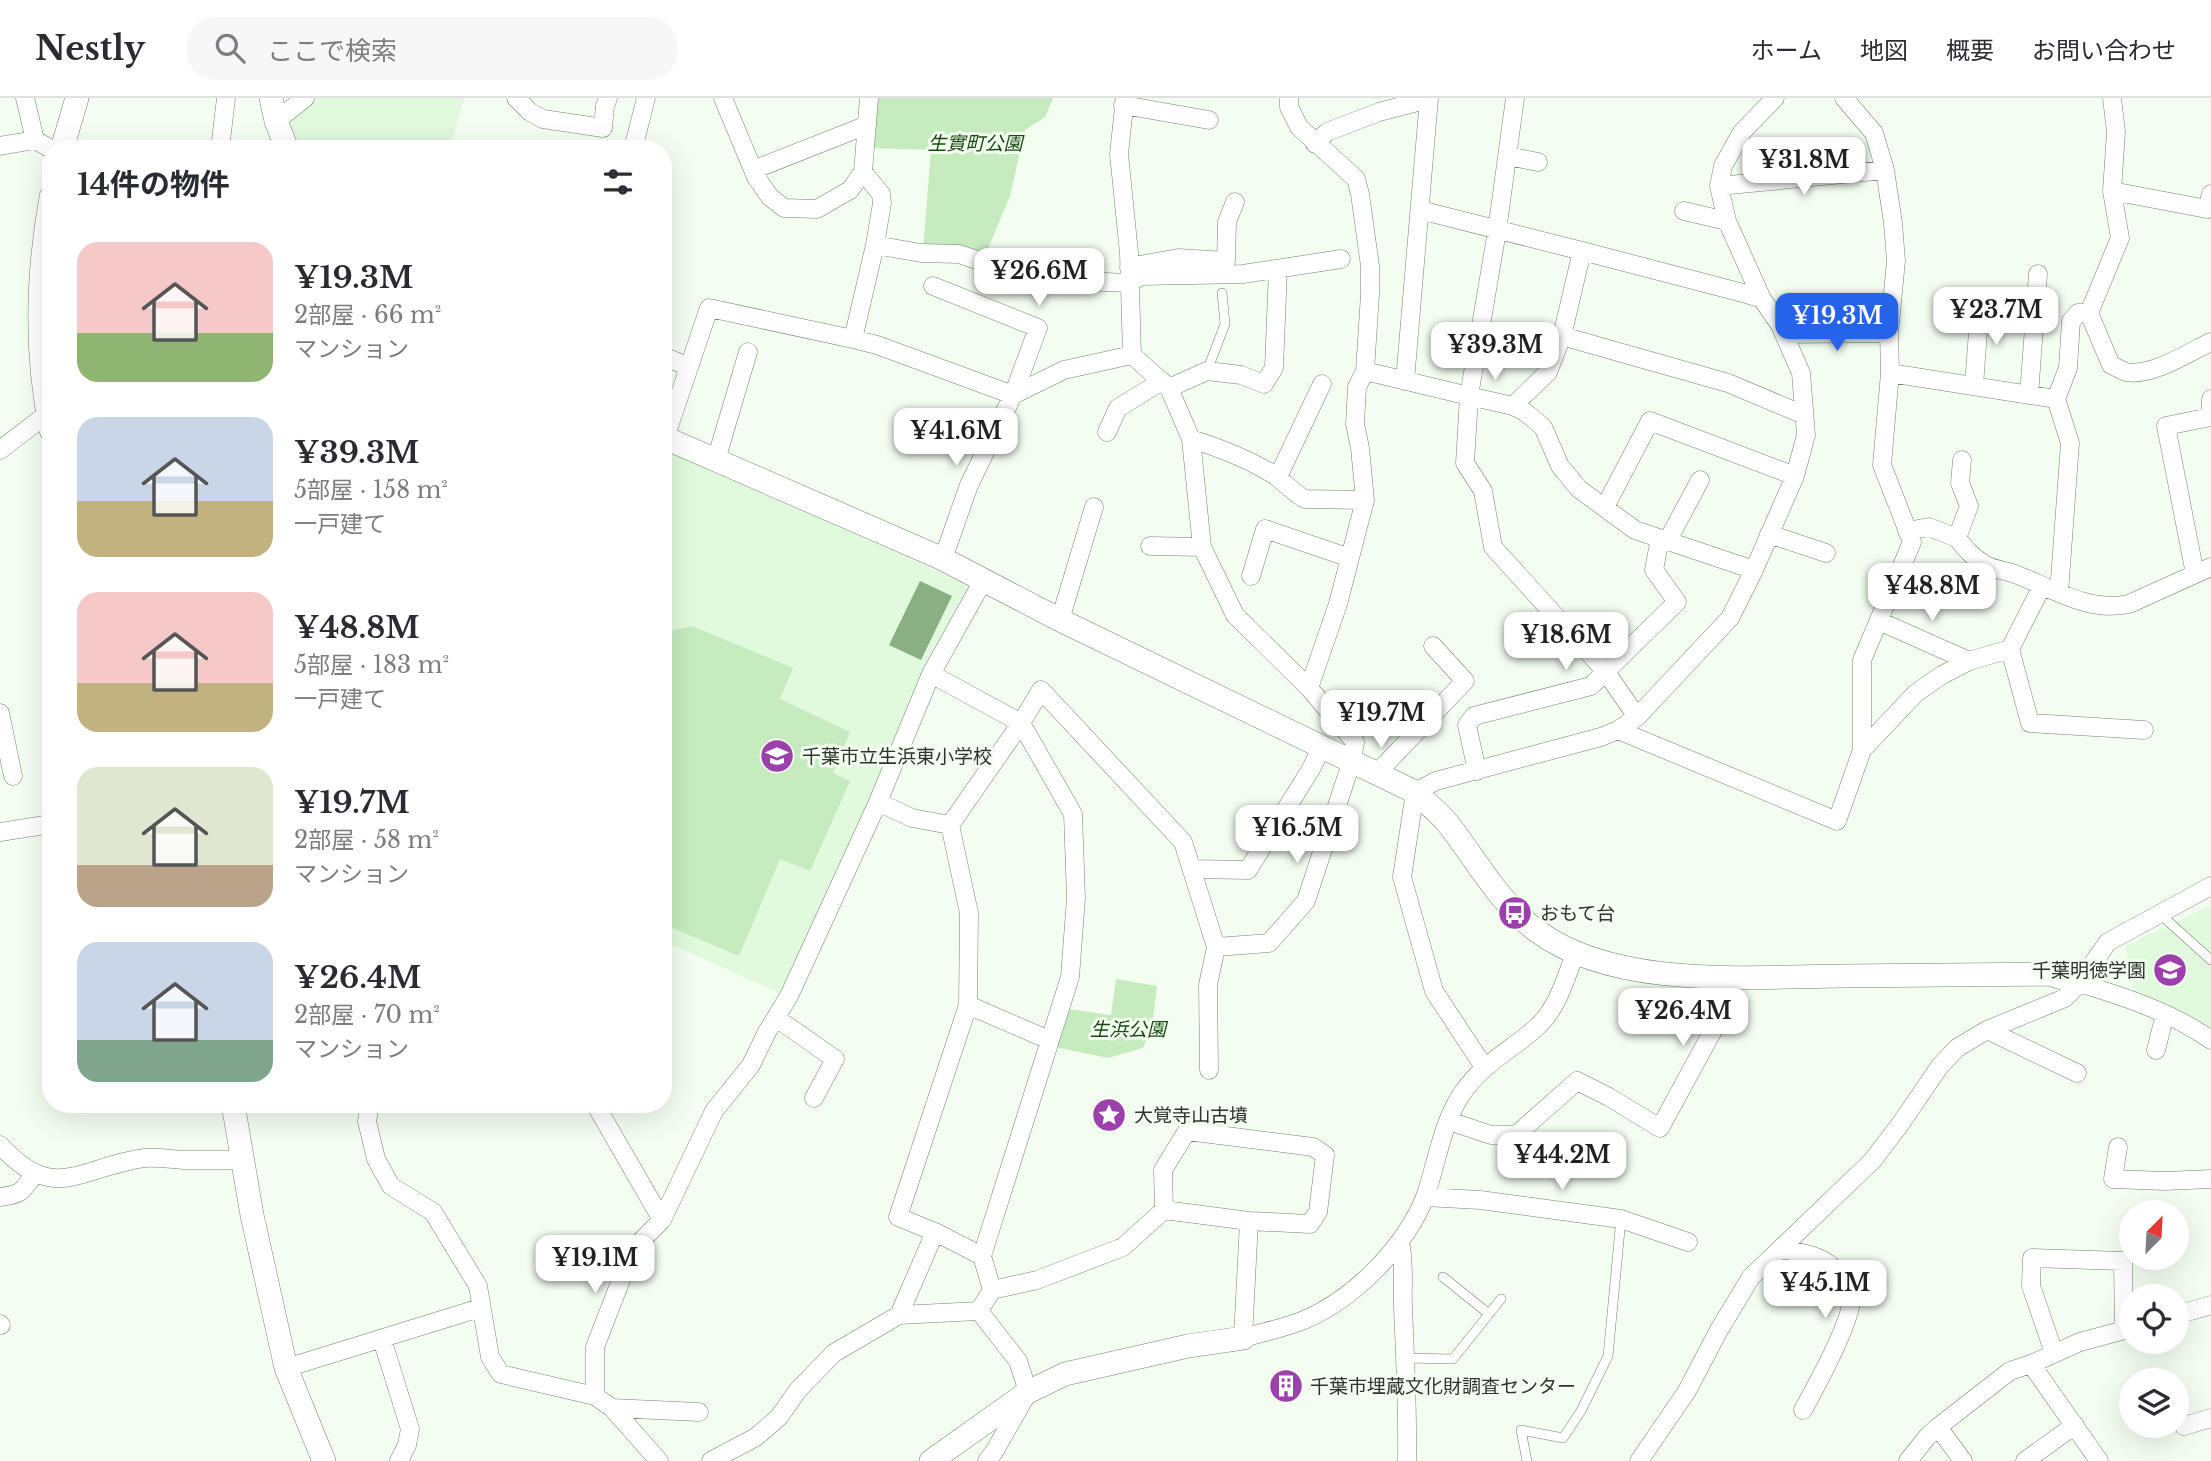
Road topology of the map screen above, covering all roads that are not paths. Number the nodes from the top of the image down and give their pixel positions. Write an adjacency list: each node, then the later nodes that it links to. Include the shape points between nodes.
1 (25, 98): 21 (street)
2 (77, 98): 22 (street)
3 (226, 98): 23 (street)
4 (271, 98): 19 (street)
5 (305, 98): 19 (street)
6 (516, 98): 7 (street, via 543,119 603,128)
7 (608, 98)
8 (646, 98): 25 (street)
9 (869, 98): 20 (street)
10 (1289, 98): 27 (street, via 1299,127)
11 (1429, 98): 27 (street, via 1327,132); 38 (street)
12 (1515, 98): 29 (street)
13 (1775, 98): 34 (street, via 1742,132)
14 (1844, 98): 32 (street, via 1874,133)
15 (2112, 98): 35 (street, via 2116,132)
16 (727, 99): 31 (street)
17 (1124, 102): 18 (street); 48 (street, via 1119,154)
18 (1209, 120)
19 (276, 121): 24 (street)
20 (867, 125): 31 (street); 33 (street)
21 (35, 140): 26 (street); 28 (street)
22 (65, 140)
23 (221, 140)
24 (283, 140)
25 (635, 140)
26 (42, 144)
27 (1315, 144): 64 (street, via 1356,179 1360,194 1370,266)
28 (0, 146)
29 (1508, 156): 30 (street); 41 (street)
30 (1538, 162)
31 (753, 170): 33 (street, via 770,197 784,208 817,209 850,190)
32 (1885, 170): 34 (street); 54 (street, via 1896,261)
33 (863, 172): 42 (street, via 881,194)
34 (1719, 186): 40 (street)
35 (2112, 191): 36 (street, via 2207,209); 53 (street, via 2120,238)
36 (2211, 194)
37 (1236, 202): 48 (street, via 1227,222 1226,261 1178,258)
38 (1420, 210): 41 (street); 67 (street)
39 (1684, 211): 40 (street)
40 (1727, 221): 51 (street)
41 (1497, 231): 43 (street); 73 (street)
42 (875, 245): 48 (street, via 959,254 1034,279); 57 (street)
43 (1582, 251): 51 (street); 56 (street)
44 (42, 258): 66 (street, via 38,313)
45 (1341, 259): 46 (street)
46 (1278, 269): 48 (street, via 1243,274); 63 (street, via 1274,369 1264,384 1241,375)
47 (2038, 274): 72 (street)
48 (1129, 275): 60 (street)
49 (933, 286): 71 (street, via 1038,328)
50 (1222, 293): 63 (lane, via 1224,324)
51 (1762, 299): 55 (street)
52 (1980, 304): 70 (street)
53 (2089, 313): 58 (street, via 2111,365 2124,371 2158,368); 74 (street, via 2078,313 2071,321 2068,368)
54 (1889, 333): 55 (street); 65 (street)
55 (1784, 334): 78 (street, via 1801,373)
56 (1562, 336): 76 (street, via 1548,372); 78 (street, via 1728,383)
57 (853, 339): 62 (street, via 709,308); 71 (street)
58 (2211, 342)
59 (748, 352): 84 (street)
60 (1132, 355): 68 (street); 71 (street, via 1064,370)
61 (672, 360): 62 (street)
62 (689, 367): 77 (street)
63 (1207, 371): 68 (street)
64 (1365, 372): 67 (street); 89 (street, via 1357,387 1355,424)
65 (1890, 373): 70 (street); 92 (street, via 1882,465)
66 (42, 374)
67 (1405, 381): 73 (street)
68 (1166, 384): 80 (street, via 1118,408); 81 (street)
69 (1322, 384): 87 (street)
70 (1974, 386): 72 (street)
71 (1013, 395): 100 (street, via 969,485)
72 (2029, 395): 74 (street)
73 (1469, 396): 76 (street); 112 (street, via 1465,463 1483,491 1493,547)
74 (2056, 399): 106 (street, via 2070,443)
75 (2211, 399): 102 (street, via 2210,417 2166,426)
76 (1513, 406): 91 (street, via 1543,427 1560,466 1579,489)
77 (672, 415)
78 (1804, 415): 86 (street, via 1806,435)
79 (42, 423): 83 (street)
80 (1107, 432)
81 (1191, 439): 87 (street, via 1222,448); 97 (street)
82 (672, 441): 84 (street)
83 (0, 450)
84 (716, 460): 100 (street)
85 (1962, 460): 94 (street, via 1960,483 1969,506)
86 (1795, 476): 91 (street, via 1650,421); 93 (street)
87 (1278, 477): 89 (street, via 1305,499)
88 (1700, 480): 95 (street)
89 (1365, 500): 99 (street)
90 (1094, 507): 107 (street)
91 (1605, 507): 95 (street, via 1635,530)
92 (1907, 531): 94 (street, via 1929,527); 108 (street, via 1912,542)
93 (1769, 534): 98 (street); 101 (street)
94 (1957, 538): 105 (street, via 1987,567)
95 (1664, 539): 101 (street); 112 (street, via 1654,570 1677,602)
96 (1150, 546): 97 (street)
97 (1202, 547): 114 (street, via 1235,615)
98 (1826, 553)
99 (1350, 558): 103 (street, via 1265,529); 114 (street)
100 (943, 559): 104 (street)
101 (1754, 570): 116 (street, via 1730,618)
102 (2203, 570): 106 (street, via 2116,607 2098,607)
103 (1251, 576)
104 (984, 579): 107 (street); 113 (street)
105 (2042, 586): 106 (street); 110 (street)
106 (2059, 593)
107 (1060, 620): 120 (street)
108 (1879, 621): 111 (street); 121 (street, via 1862,660)
109 (1433, 646): 124 (street, via 1465,681)
110 (2010, 649): 111 (street); 119 (street, via 2030,723)
111 (1969, 661): 121 (street, via 1916,693)
112 (1606, 672): 116 (street); 123 (street, via 1591,686 1474,716 1467,725)
113 (932, 674): 117 (street); 127 (street)
114 (1309, 688): 122 (street, via 1356,741)
115 (0, 713): 125 (street)
116 (1637, 717): 118 (street)
117 (1021, 723): 129 (street); 131 (street, via 1041,690 1183,842); 143 (street, via 1073,814 1076,898 1070,977)
118 (1618, 730): 121 (street, via 1837,821); 123 (street)
119 (2144, 730)
120 (1322, 746): 122 (street); 131 (street, via 1248,870)
121 (1862, 750)
122 (1352, 760): 124 (street); 134 (street, via 1306,901 1269,943)
123 (1477, 771): 126 (street, via 1436,781)
124 (1377, 773): 126 (street)
125 (13, 776)
126 (1415, 792): 135 (street, via 1447,822 1515,913); 146 (street, via 1402,877 1434,991)
127 (878, 802): 129 (street, via 912,818); 141 (street)
128 (42, 825): 130 (street)
129 (950, 825): 139 (street, via 969,913)
130 (0, 832)
131 (1192, 869): 134 (street)
132 (2211, 886): 133 (street)
133 (2160, 914): 136 (lane); 138 (street, via 2108,943)
134 (1216, 947): 147 (street, via 1208,985)
135 (1575, 954): 137 (street, via 1667,974); 146 (street, via 1557,999 1540,1024)
136 (2211, 960)
137 (1731, 977): 138 (street, via 2049,974); 153 (street, via 1723,1012 1660,1128 1577,1081 1516,1135 1490,1135)
138 (2079, 983): 140 (street); 142 (street, via 2065,998)
139 (968, 1005): 143 (street); 165 (street, via 898,1217)
140 (2165, 1014): 144 (street); 145 (street)
141 (776, 1018): 149 (street, via 835,1059); 163 (street, via 751,1065 714,1111)
142 (1987, 1030): 148 (street); 168 (street, via 1957,1048 1873,1160)
143 (1049, 1040): 169 (street)
144 (2211, 1040)
145 (2156, 1050)
146 (1484, 1067): 153 (street, via 1462,1094)
147 (1209, 1070)
148 (2077, 1073)
149 (814, 1098)
150 (235, 1113): 156 (street)
151 (369, 1113): 175 (street, via 376,1159 391,1186 433,1212 478,1286)
152 (601, 1113): 163 (street)
153 (1450, 1121): 160 (street)
154 (0, 1145): 157 (street)
155 (2118, 1147): 158 (street, via 2113,1180)
156 (243, 1160): 157 (street, via 145,1158 67,1178); 186 (street)
157 (34, 1174): 159 (street, via 23,1191)
158 (2211, 1179)
159 (0, 1197)
160 (1425, 1197): 162 (street); 166 (street)
161 (1164, 1210): 164 (street); 164 (street, via 1163,1170 1187,1131 1314,1147 1325,1155 1318,1212 1310,1224); 172 (street, via 1123,1247 1037,1280)
162 (1621, 1219): 167 (street); 203 (lane, via 1608,1356 1563,1437 1521,1430)
163 (662, 1220): 188 (street, via 633,1249 595,1348)
164 (1249, 1221): 181 (street)
165 (934, 1232): 169 (street); 179 (street)
166 (1400, 1242): 181 (street, via 1370,1275 1323,1311); 184 (street)
167 (1688, 1242)
168 (1780, 1249): 190 (street, via 1830,1264 1851,1297 1850,1311 1822,1378); 204 (street, via 1751,1278 1688,1391)
169 (982, 1256): 172 (street)
170 (1443, 1276): 178 (lane)
171 (2124, 1284): 183 (street, via 2123,1261 2032,1258 2031,1286)
172 (992, 1290): 176 (street)
173 (1501, 1299): 178 (lane)
174 (2211, 1305): 177 (street)
175 (480, 1308): 182 (street); 188 (street, via 490,1357 501,1374)
176 (979, 1311): 179 (street); 187 (street, via 1018,1361)
177 (2189, 1311)
178 (1489, 1314): 184 (lane, via 1453,1359)
179 (899, 1315): 200 (street, via 834,1353 779,1417 756,1437)
180 (2119, 1331): 183 (street)
181 (1243, 1338): 187 (street, via 1065,1374)
182 (382, 1339): 186 (street); 198 (street, via 411,1429)
183 (2054, 1353): 185 (street)
184 (1405, 1358): 202 (street)
185 (2031, 1364): 193 (street); 195 (street, via 2010,1371)
186 (286, 1368): 197 (street)
187 (1028, 1392): 196 (street); 201 (street)
188 (595, 1396): 189 (street)
189 (612, 1408): 191 (street); 199 (street)
190 (1802, 1410)
191 (699, 1412)
192 (2211, 1418): 194 (street)
193 (2075, 1425): 207 (street); 208 (street)
194 (2189, 1425)
195 (1938, 1427): 205 (street); 206 (street)
196 (993, 1458)
197 (324, 1461)
198 (399, 1461)
199 (659, 1461)
200 (711, 1461)
201 (931, 1461)
202 (1407, 1461)
203 (1527, 1461)
204 (1639, 1461)
205 (1908, 1461)
206 (1963, 1461)
207 (2025, 1461)
208 (2099, 1461)

